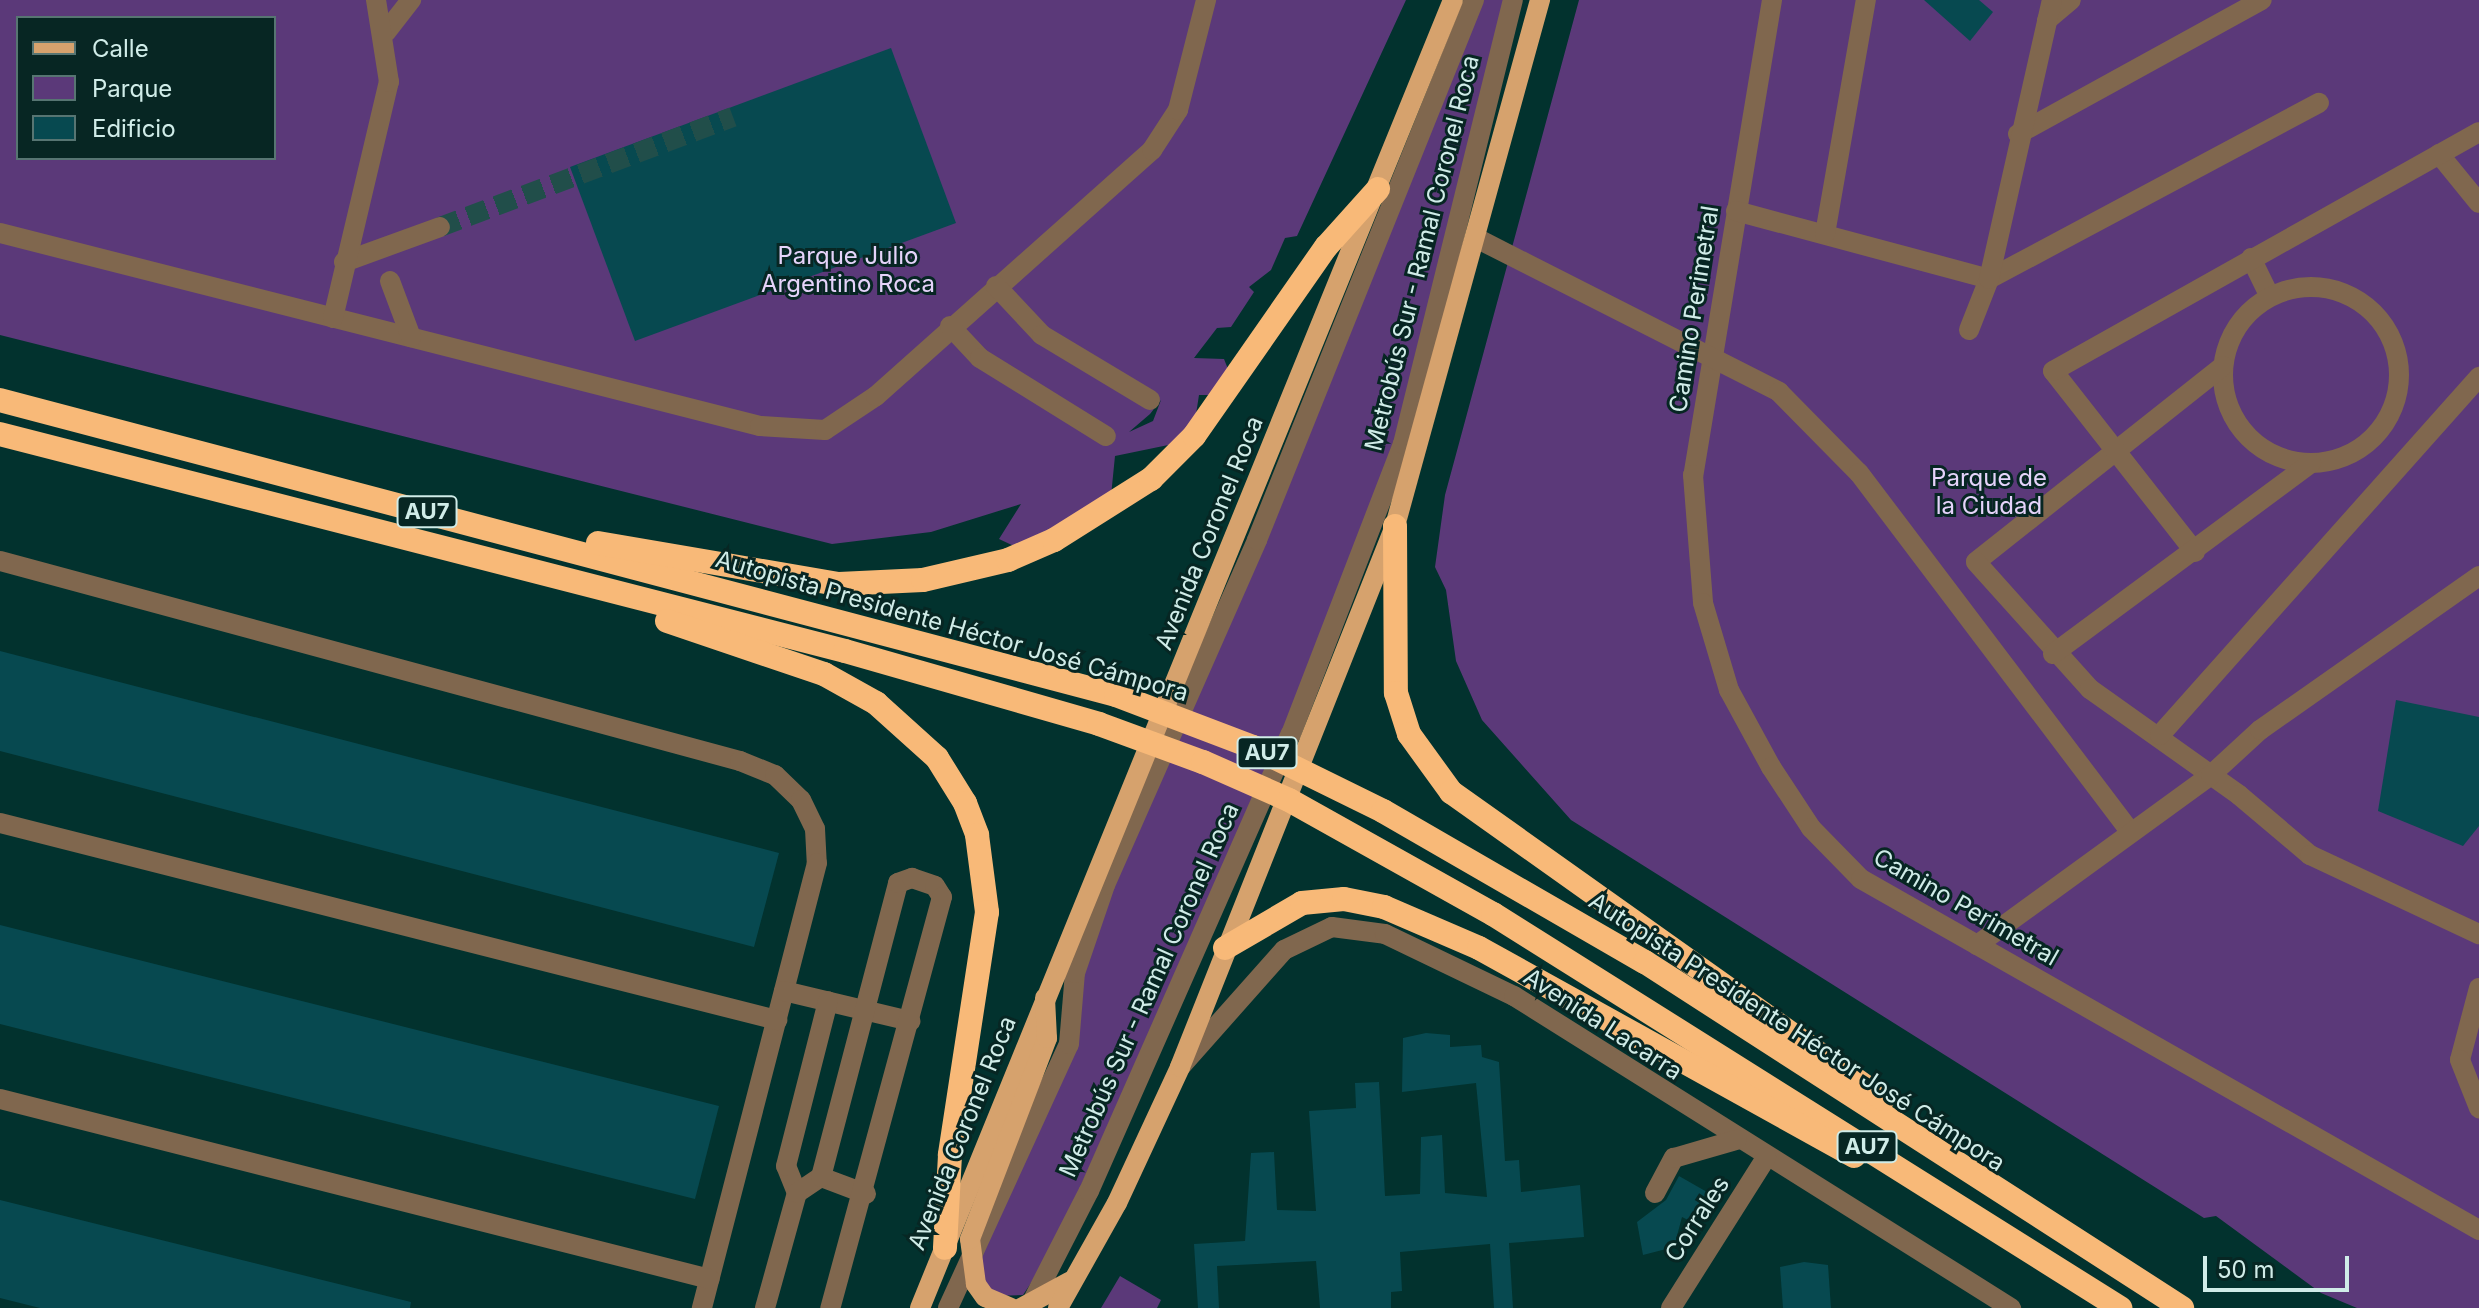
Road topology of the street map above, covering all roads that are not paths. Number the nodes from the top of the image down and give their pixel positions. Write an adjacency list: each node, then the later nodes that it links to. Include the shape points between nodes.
1 (376, 0): 14 (street)
2 (411, 0): 14 (street)
3 (1206, 0): 31 (street, via 1178,110 1152,150)
4 (1453, 0): 20 (main road, Avenida Coronel Roca)
5 (1474, 0): 80 (street, Metrobús Sur - Ramal Coronel Roca, via 1257,540 1105,885 1075,973 1069,1044)
6 (1513, 0): 88 (street, Metrobús Sur - Ramal Coronel Roca, via 1403,444 1291,734 1089,1191)
7 (1527, 0): 15 (main road)
8 (1540, 0): 15 (main road)
9 (1772, 0): 22 (street, Camino Perimetral)
10 (1866, 0): 25 (street)
11 (2071, 0): 13 (street)
12 (2262, 0): 18 (street)
13 (2049, 10): 18 (street)
14 (386, 32): 28 (street, via 389,82)
15 (1519, 72): 26 (main road)
16 (2319, 103): 29 (street)
17 (2479, 132): 19 (street)
18 (2018, 134): 29 (street)
19 (2439, 154): 21 (street); 27 (street)
20 (1378, 189): 46 (highway, via 1326,247 1194,436 1103,513 1008,560 923,580 839,584); 62 (main road, Avenida Coronel Roca)
21 (2479, 203)
22 (1736, 211): 25 (street); 37 (street, Camino Perimetral)
23 (440, 227): 28 (street)
24 (0, 233): 33 (street)
25 (1825, 234): 29 (street)
26 (1478, 239): 37 (street); 47 (main road)
27 (2251, 258): 32 (street); 44 (street, via 2053,371)
28 (344, 262): 33 (street)
29 (1989, 279): 35 (street)
30 (390, 281): 36 (street)
31 (996, 286): 34 (street); 41 (street, via 1042,335)
32 (2270, 297): 38 (street, via 2234,330); 45 (street, via 2305,287 2349,295 2383,323 2396,349 2398,394 2386,421 2354,452)
33 (333, 318): 36 (street)
34 (950, 326): 36 (street, via 852,416 825,430 795,431); 43 (street, via 980,358)
35 (1969, 330)
36 (411, 337)
37 (1712, 355): 56 (street, via 1779,392 1859,473); 58 (street, Camino Perimetral, via 1693,475 1694,526 1703,603 1729,690 1811,828 1851,869)
38 (2223, 366): 44 (street); 45 (street, via 2225,399 2247,436 2270,453)
39 (2479, 377): 53 (street)
40 (0, 400): 46 (highway, Autopista Presidente Héctor José Cámpora / AU7)
41 (1150, 400)
42 (0, 434): 50 (highway, AU7)
43 (1106, 436)
44 (2115, 452): 48 (street); 52 (street, via 1976,562)
45 (2311, 463): 48 (street)
46 (475, 525): 76 (highway, Autopista Presidente Héctor José Cámpora / AU7, via 1116,695 1311,773 1645,962)
47 (1395, 526): 59 (main road); 76 (highway, via 1390,650 1409,734 1451,792 1913,1120)
48 (2195, 552): 52 (street)
49 (0, 561): 61 (street, via 775,775 810,820 817,863)
50 (502, 565): 77 (highway, AU7, via 845,651 1099,724 1289,800 1675,1023); 79 (highway, via 824,674 906,723 937,758 977,835 987,912 948,1165)
51 (2479, 576): 54 (street, via 2260,730)
52 (2053, 654): 53 (street, via 2090,689)
53 (2160, 735): 54 (street)
54 (2211, 775): 56 (street); 57 (street, via 2328,868)
55 (0, 823): 65 (street)
56 (2129, 830): 58 (street)
57 (2479, 934)
58 (1977, 945): 78 (street, Camino Perimetral)
59 (1225, 948): 67 (main road); 77 (highway, via 1302,903 1344,899 1384,907 1479,948)
60 (2479, 988): 69 (street, via 2460,1060)
61 (784, 991): 63 (street); 65 (street)
62 (1045, 994): 79 (main road, Avenida Coronel Roca); 80 (main road, via 1047,1038 975,1222)
63 (828, 1001): 64 (street); 73 (street, via 786,1166)
64 (865, 1010): 66 (street); 66 (street, via 898,883 912,878 935,886 942,897); 72 (street)
65 (777, 1020): 82 (street)
66 (910, 1021): 75 (street)
67 (1180, 1067): 70 (street, Avenida Lacarra, via 1284,950 1320,931 1358,927 1416,946 1514,996); 81 (main road)
68 (0, 1099): 82 (street)
69 (2479, 1108)
70 (1736, 1140): 71 (street, Avenida Lacarra); 74 (street, via 1674,1158)
71 (1766, 1158): 90 (street, Corrales); 91 (street, Avenida Lacarra)
72 (821, 1177): 73 (street); 75 (street)
73 (797, 1193): 84 (street)
74 (1655, 1193)
75 (866, 1194): 85 (street)
76 (2009, 1201): 93 (highway, Autopista Presidente Héctor José Cámpora / AU7)
77 (1983, 1223): 92 (highway, AU7)
78 (2479, 1230)
79 (945, 1248): 86 (main road, Avenida Coronel Roca)
80 (970, 1269): 87 (street, Metrobús Sur - Ramal Coronel Roca); 88 (main road, via 985,1297)
81 (1079, 1273): 88 (main road); 89 (main road)
82 (710, 1279): 83 (street)
83 (702, 1308)
84 (765, 1308)
85 (830, 1308)
86 (920, 1308)
87 (948, 1308)
88 (1023, 1308)
89 (1058, 1308)
90 (1671, 1308)
91 (2011, 1308)
92 (2120, 1308)
93 (2182, 1308)

